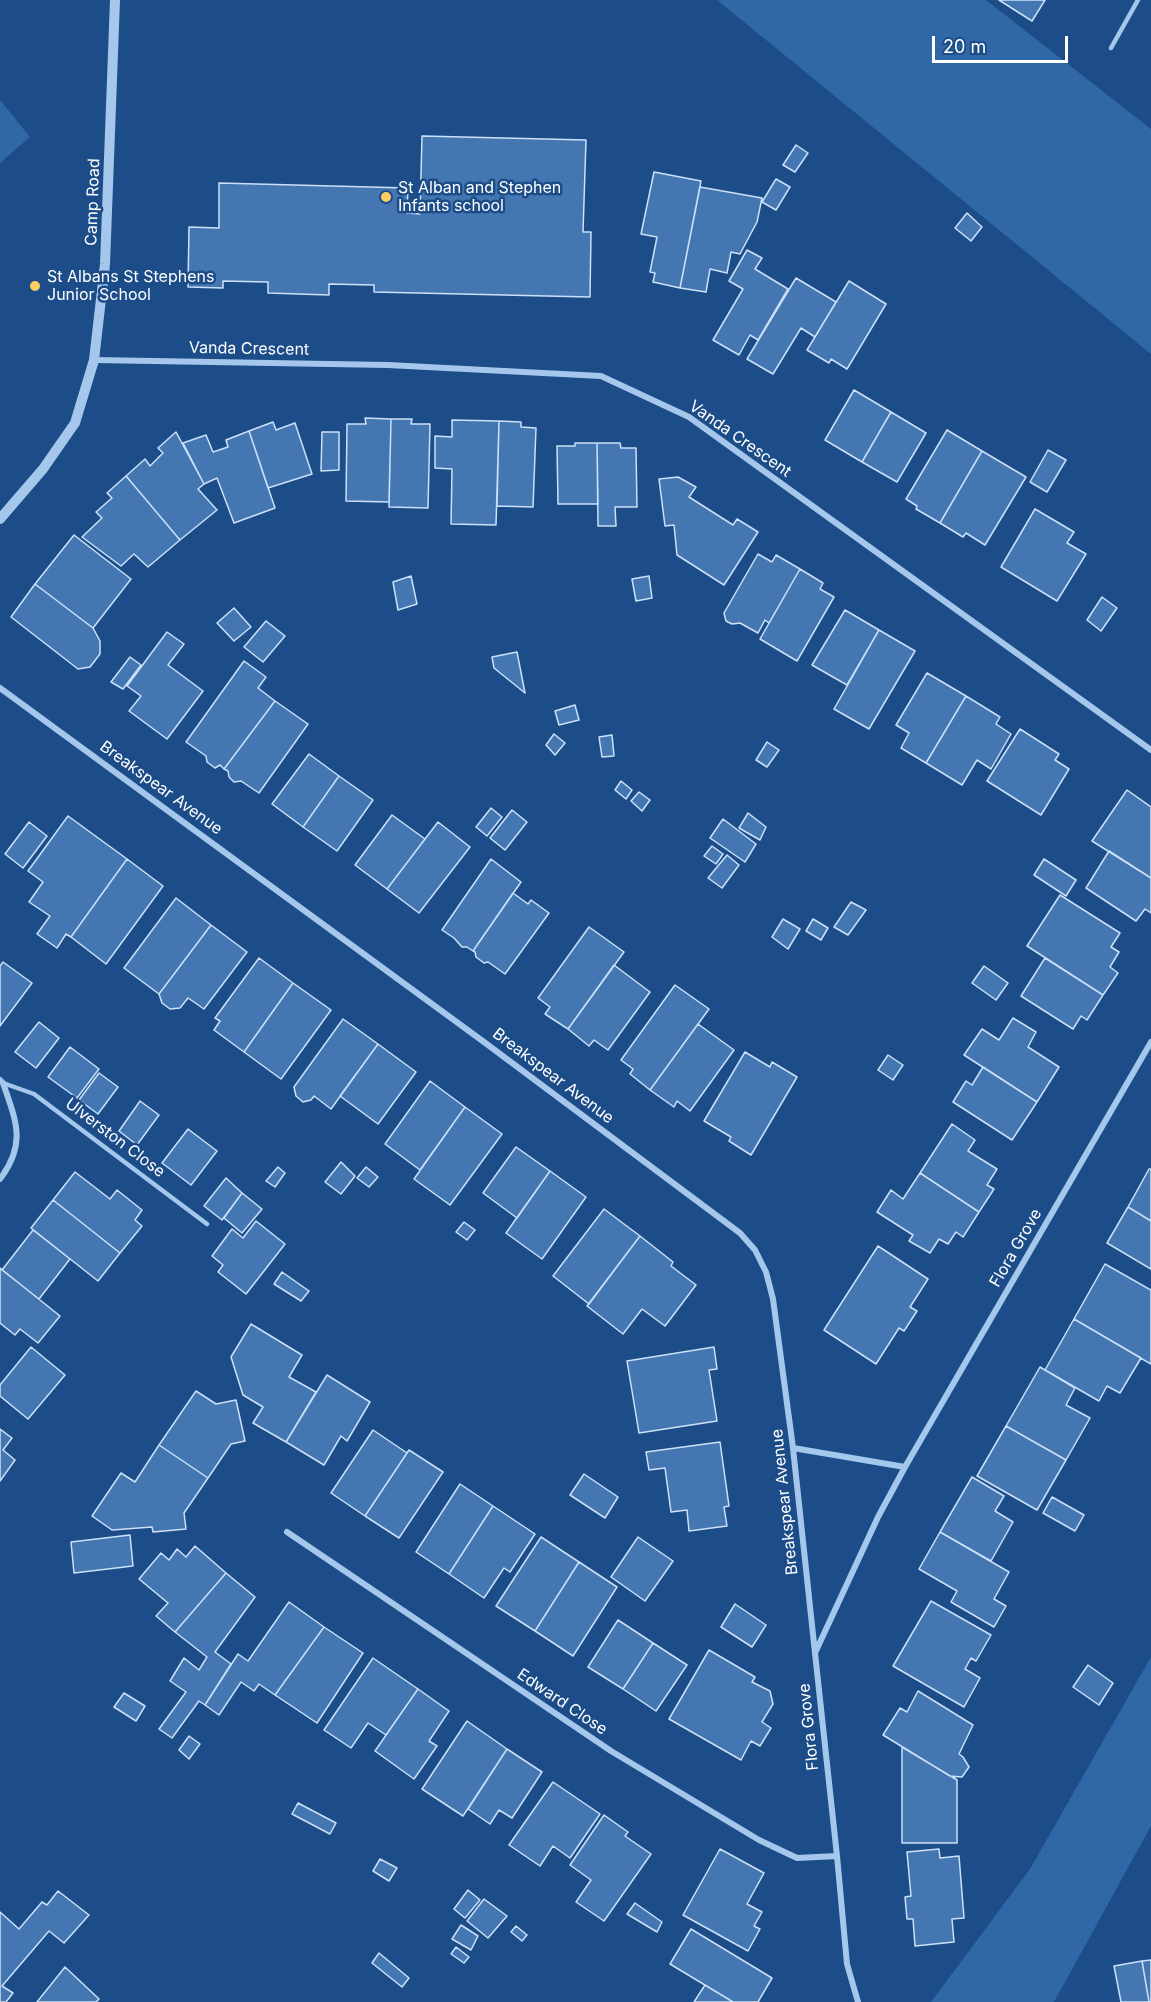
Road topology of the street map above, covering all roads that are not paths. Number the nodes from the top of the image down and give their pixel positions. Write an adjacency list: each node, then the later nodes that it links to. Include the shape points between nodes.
1 (116, 0): 4 (street, Camp Road, via 105,264)
2 (1138, 0): 3 (lane)
3 (1111, 48)
4 (94, 360): 5 (street, Camp Road, via 75,423 43,470); 7 (street, Vanda Crescent, via 388,364 601,376 689,417)
5 (0, 519)
6 (0, 688): 12 (street, Breakspear Avenue, via 740,1233 755,1250 766,1272 773,1299)
7 (1151, 750)
8 (1151, 1042): 13 (street, Flora Grove)
9 (2, 1081): 10 (street, Ulverston Close, via 16,1123 16,1151); 11 (lane, Ulverston Close, via 34,1094)
10 (0, 1179)
11 (207, 1224)
12 (793, 1448): 13 (street); 15 (street, Breakspear Avenue)
13 (905, 1467): 15 (street, Flora Grove)
14 (288, 1532): 16 (street, Edward Close, via 611,1751 759,1840 797,1858)
15 (815, 1653): 16 (street, Flora Grove)
16 (837, 1856): 17 (street, Flora Grove, via 847,1964)
17 (858, 2002)

